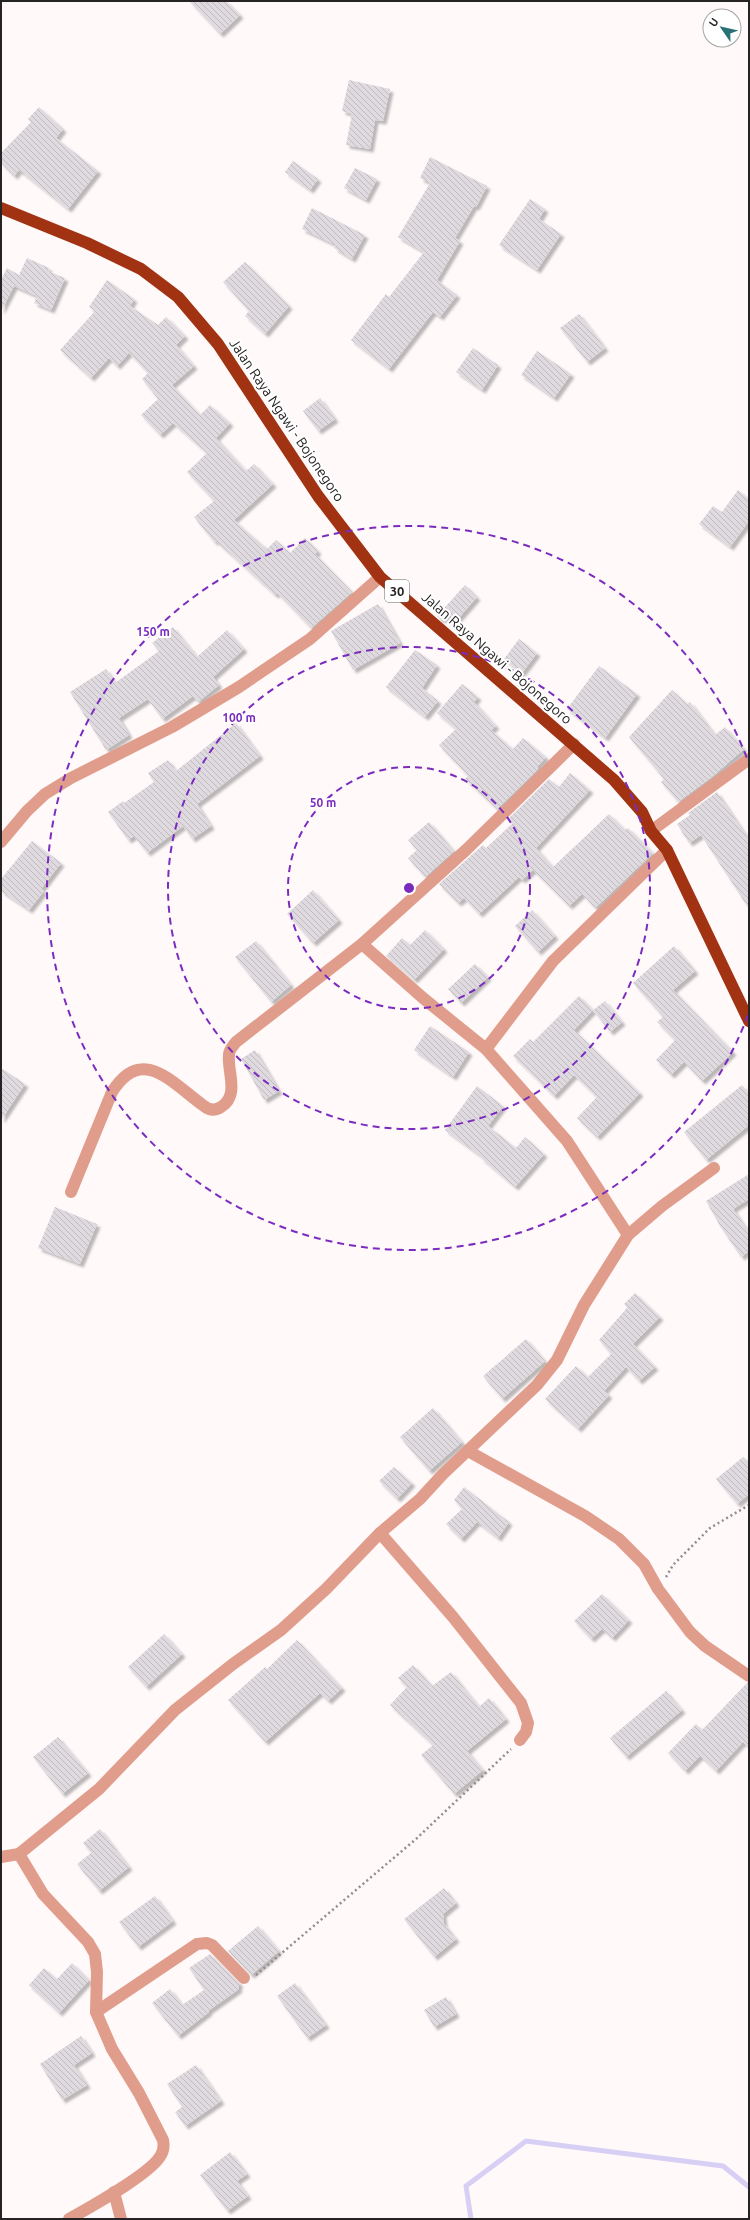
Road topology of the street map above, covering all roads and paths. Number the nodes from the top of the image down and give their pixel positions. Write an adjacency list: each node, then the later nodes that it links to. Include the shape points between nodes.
1 (1, 208): 2 (highway, Jalan Raya Ngawi - Bojonegoro / 30, via 87,243 141,269 178,297 218,344 318,496)
2 (380, 577): 3 (highway, Jalan Raya Ngawi - Bojonegoro / 30); 6 (street, via 310,639 239,686 172,727 71,778 45,794 26,811)
3 (574, 744): 5 (highway, Jalan Raya Ngawi - Bojonegoro / 30, via 614,780 642,812); 8 (street, via 466,850)
4 (749, 759): 5 (street)
5 (651, 831): 7 (highway, Jalan Raya Ngawi - Bojonegoro / 30)
6 (1, 842)
7 (667, 850): 9 (highway, Jalan Raya Ngawi - Bojonegoro / 30); 10 (street, via 553,961)
8 (362, 944): 10 (street); 12 (street, via 232,1046 228,1056 231,1095 220,1108 209,1109 166,1078 147,1068 131,1071 119,1081 112,1092)
9 (749, 1021)
10 (486, 1049): 13 (street, via 567,1141)
11 (714, 1168): 13 (street)
12 (71, 1192)
13 (628, 1235): 14 (street, via 584,1305 557,1360 538,1385)
14 (468, 1451): 16 (street, via 420,1499); 17 (street, via 585,1516 619,1539 644,1564)
15 (749, 1505): 17 (path, via 710,1528 673,1565)
16 (380, 1532): 19 (street, via 520,1703 528,1723 526,1732); 20 (street, via 326,1589 281,1630 175,1710 99,1789)
17 (658, 1589): 18 (street, via 690,1632 705,1646)
18 (749, 1676)
19 (520, 1740): 22 (path, via 416,1840 255,1976)
20 (19, 1854): 21 (street); 23 (street, via 43,1894 88,1942 95,1954)
21 (1, 1857)
22 (244, 1978): 23 (street, via 212,1945 197,1944)
23 (96, 2012): 24 (street, via 112,2049 139,2093 163,2140 164,2147 156,2162)
24 (114, 2192): 25 (street); 26 (street)
25 (69, 2219)
26 (121, 2219)

